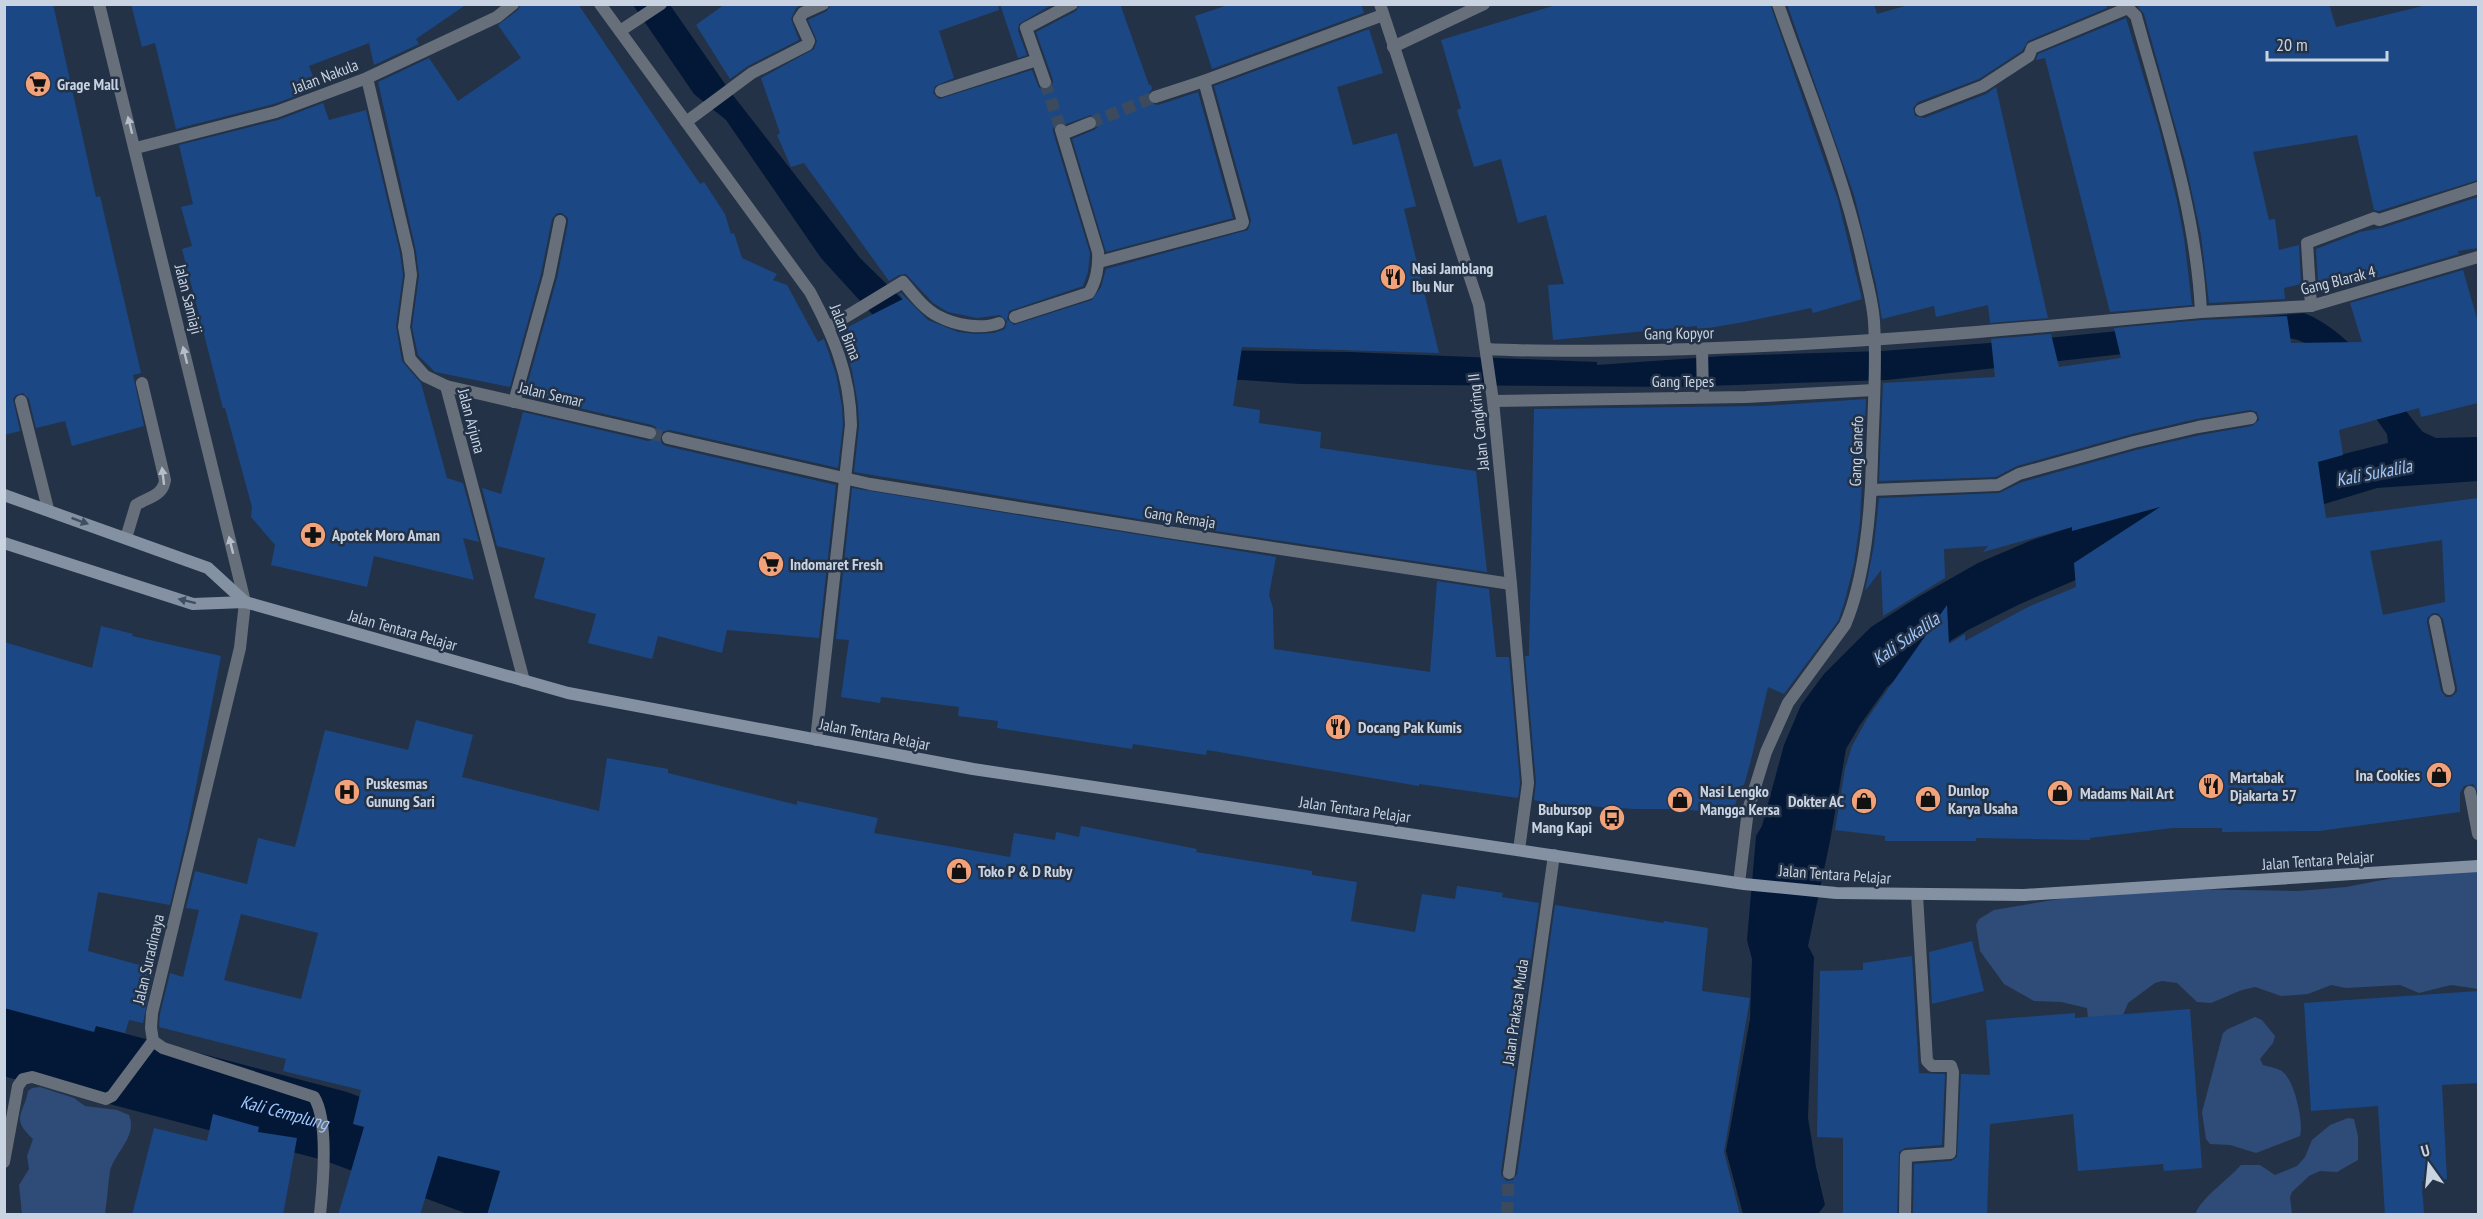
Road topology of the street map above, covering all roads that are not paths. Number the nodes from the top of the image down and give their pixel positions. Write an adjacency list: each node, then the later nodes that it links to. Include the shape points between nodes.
1 (99, 4): 22 (street, Jalan Samiaji, one-way to 1)
2 (513, 4): 14 (street, Jalan Nakula, via 497,17)
3 (600, 4): 11 (street, Jalan Bima)
4 (661, 4): 11 (street)
5 (823, 4): 20 (street, via 799,19 809,41 807,45 752,73)
6 (1072, 4): 13 (street, via 1027,26)
7 (1484, 4): 12 (street)
8 (1778, 4): 32 (street, Gang Ganefo, via 1845,195 1870,300)
9 (2126, 6): 19 (street, via 2032,48 2029,56 1983,86); 28 (street, via 2136,16 2186,198 2199,273)
10 (1382, 10): 12 (street, Jalan Cangkring II); 15 (street)
11 (620, 31): 20 (street, Jalan Bima)
12 (1393, 47): 34 (street, Jalan Cangkring II, via 1479,305)
13 (1037, 60): 16 (street); 17 (street)
14 (367, 78): 22 (street, Jalan Nakula, via 276,112); 36 (street, Jalan Arjuna, via 408,252 411,275 405,327 410,358 425,376)
15 (1204, 81): 18 (street); 26 (street, via 1242,224)
16 (1045, 82)
17 (941, 91)
18 (1155, 97)
19 (1921, 110)
20 (686, 122): 31 (street, Jalan Bima, via 810,292)
21 (1090, 123): 26 (street, via 1062,132)
22 (136, 148): 52 (street, Jalan Samiaji, one-way to 22)
23 (2478, 188): 27 (street, via 2379,220 2374,218 2307,243)
24 (560, 221): 41 (street, via 549,276)
25 (2478, 257): 27 (street, Gang Blarak 4)
26 (1099, 262): 29 (street, via 1089,293)
27 (2311, 306): 28 (street, Gang Blarak 4)
28 (2201, 312): 32 (street, Gang Blarak 4)
29 (1015, 317)
30 (999, 322): 31 (street, via 988,327 938,316 903,282)
31 (829, 327): 45 (street, Jalan Bima, via 850,398 851,425)
32 (1874, 345): 33 (street, Gang Kopyor); 37 (street, Gang Ganefo)
33 (1702, 351): 34 (street, Gang Kopyor); 38 (street)
34 (1486, 352): 39 (street, Jalan Cangkring II)
35 (142, 384): 49 (street, one-way to 35, via 136,505 157,495 165,480)
36 (446, 386): 41 (street, Jalan Semar); 54 (street, Jalan Arjuna)
37 (1874, 386): 38 (street, Gang Tepes, via 1746,397); 46 (street, Gang Ganefo)
38 (1703, 393): 39 (street, Gang Tepes)
39 (1492, 396): 51 (street, Jalan Cangkring II)
40 (21, 401): 48 (street)
41 (513, 402): 43 (street, Jalan Semar)
42 (2251, 418): 46 (street, via 2134,442 2019,474 1998,484)
43 (650, 433)
44 (668, 438): 45 (street)
45 (844, 478): 51 (street, Gang Remaja); 56 (street, Jalan Bima)
46 (1871, 490): 62 (street, Gang Ganefo, via 1850,613 1788,703 1766,752 1748,810)
47 (5, 495): 48 (main road, Jalan Tentara Pelajar)
48 (48, 509): 49 (main road, Jalan Tentara Pelajar, one-way to 49)
49 (126, 538): 52 (main road, Jalan Tentara Pelajar, via 208,568)
50 (4, 543): 52 (main road, Jalan Tentara Pelajar, one-way to 50, via 193,604)
51 (1511, 584): 59 (street, Jalan Cangkring II, via 1528,783)
52 (245, 602): 54 (main road, Jalan Tentara Pelajar); 64 (street, Jalan Suradinaya, via 240,648 152,1014)
53 (2435, 621): 55 (street)
54 (524, 681): 56 (main road, Jalan Tentara Pelajar, via 568,693)
55 (2449, 689)
56 (816, 740): 59 (main road, Jalan Tentara Pelajar, via 973,769)
57 (2470, 792): 58 (street)
58 (2478, 834)
59 (1519, 850): 60 (main road, Jalan Tentara Pelajar)
60 (1554, 855): 62 (main road, Jalan Tentara Pelajar); 66 (street, Jalan Prakasa Muda)
61 (2478, 866): 63 (main road, Jalan Tentara Pelajar, via 2024,895)
62 (1741, 883): 63 (main road, Jalan Tentara Pelajar, via 1836,893)
63 (1917, 895): 68 (street, via 1927,1061 1932,1066 1951,1066 1953,1072 1950,1153 1906,1156)
64 (153, 1041): 65 (street, via 112,1096 100,1098 32,1077 23,1079 18,1086); 67 (street, via 314,1097 320,1111 324,1152)
65 (4, 1162)
66 (1509, 1173)
67 (320, 1215)
68 (1905, 1215)

